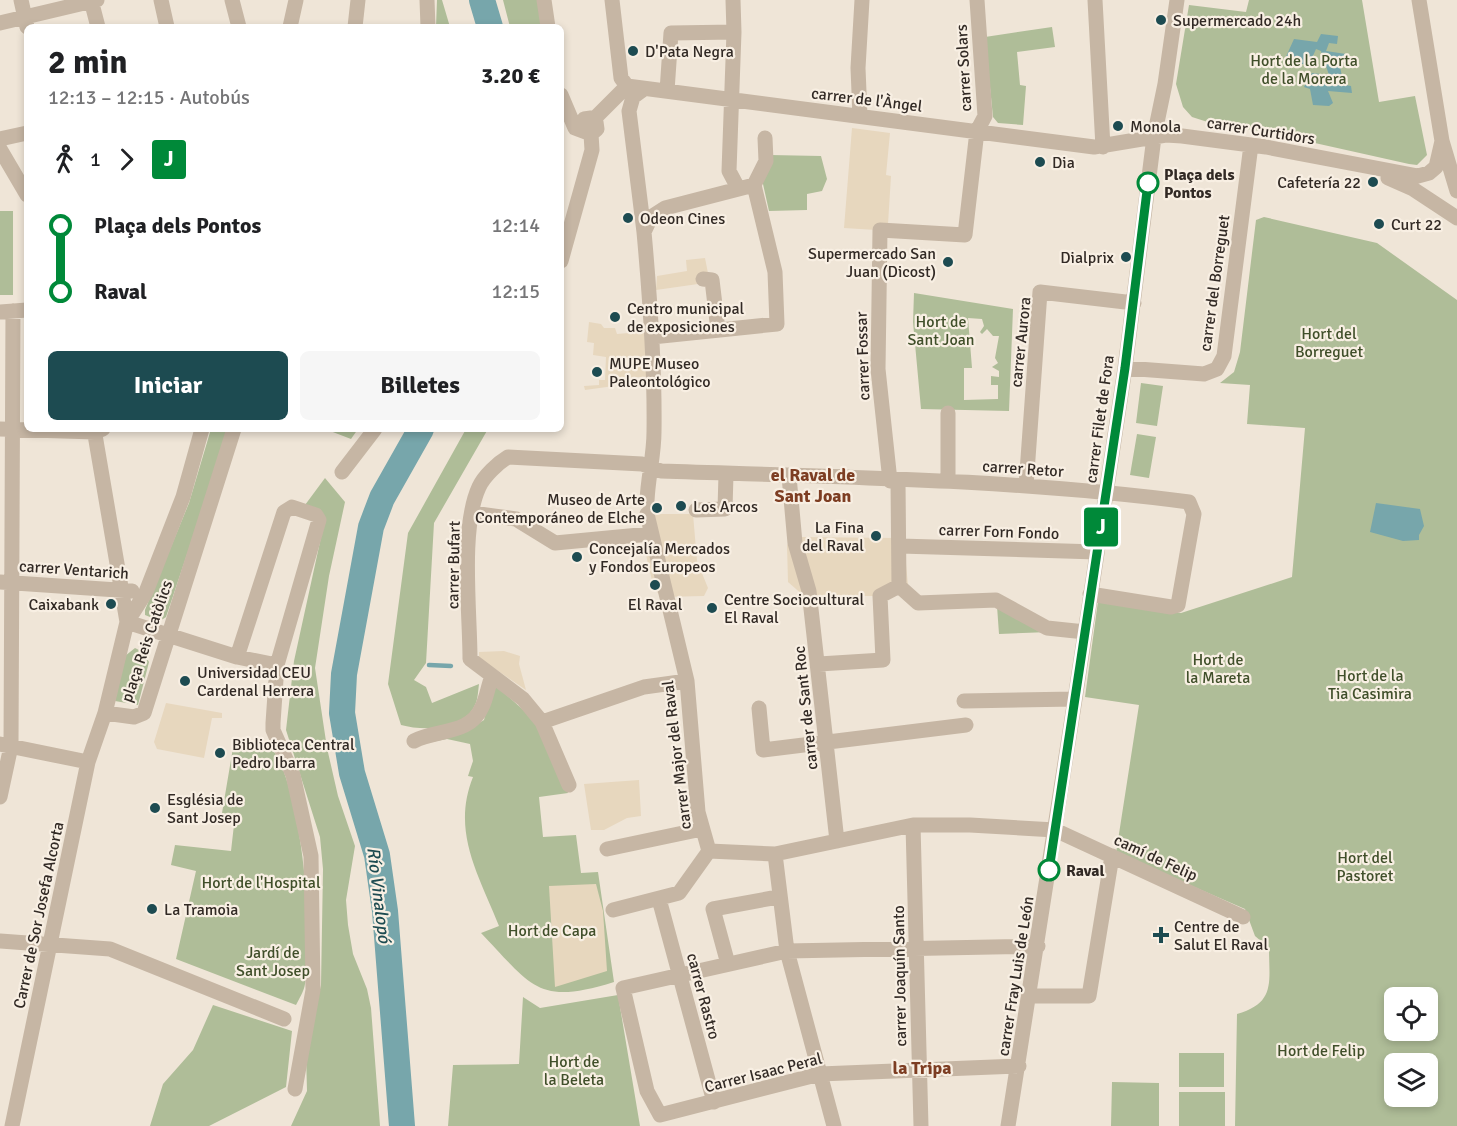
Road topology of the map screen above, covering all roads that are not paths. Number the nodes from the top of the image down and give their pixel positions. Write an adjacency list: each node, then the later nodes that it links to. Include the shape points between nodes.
1 (21, 0): 16 (street)
2 (93, 0): 16 (street); 18 (street)
3 (161, 0): 19 (street)
4 (232, 0): 20 (street)
5 (296, 0): 21 (street)
6 (358, 0): 22 (street)
7 (427, 0): 23 (street)
8 (544, 0): 24 (street)
9 (612, 0): 27 (street, via 621,78)
10 (733, 0): 25 (street)
11 (861, 0): 32 (street)
12 (977, 0): 34 (street, carrer Solars, via 985,116)
13 (1095, 0): 42 (street)
14 (1177, 0): 26 (street, carrer Filet de Fora)
15 (1419, 0): 40 (street)
16 (26, 22): 17 (street)
17 (0, 23)
18 (97, 24)
19 (166, 24)
20 (238, 24)
21 (291, 24)
22 (355, 24)
23 (428, 24)
24 (548, 24)
25 (734, 32): 29 (street, via 671,33); 31 (street)
26 (1165, 84): 36 (street, carrer Filet de Fora); 37 (street, carrer Filet de Fora, via 1166,110 1174,129)
27 (627, 86): 28 (street, carrer de l'Àngel); 33 (street)
28 (644, 89): 29 (street, carrer de l'Àngel); 51 (street, carrer Major del Raval, via 633,97 628,111)
29 (667, 92): 31 (street, carrer de l'Àngel)
30 (564, 99): 33 (street)
31 (733, 100): 32 (street, carrer de l'Àngel); 46 (street, via 729,171)
32 (860, 116): 34 (street, carrer de l'Àngel)
33 (584, 124): 52 (street, via 592,150)
34 (976, 131): 42 (street, carrer de l'Àngel); 50 (street, carrer Solars, via 965,236)
35 (24, 135): 39 (street)
36 (1154, 136): 37 (street, carrer Curtidors); 42 (street, carrer Curtidors); 54 (street, carrer Filet de Fora)
37 (1182, 136): 41 (street, carrer Curtidors)
38 (765, 138): 45 (street, via 766,161)
39 (0, 139)
40 (1442, 141): 44 (street, carrer Curtidors, via 1436,167 1429,173 1405,176); 48 (street)
41 (1251, 145): 44 (street, carrer Curtidors, via 1315,155); 58 (street, carrer del Borreguet, via 1224,356 1216,369 1204,374)
42 (1103, 147)
43 (0, 149): 47 (street)
44 (1363, 168): 49 (street, carrer Curtidors, via 1413,189)
45 (754, 185): 46 (street); 56 (street, via 775,272 777,324)
46 (738, 188): 51 (street, via 665,208 651,217)
47 (24, 190)
48 (1457, 191)
49 (1457, 218)
50 (880, 230): 70 (street, carrer Fossar, via 878,369)
51 (644, 232): 57 (street, carrer Major del Raval)
52 (564, 250)
53 (704, 279): 56 (street, via 712,280)
54 (1134, 303): 58 (street, carrer Filet de Fora); 72 (street, carrer Aurora, via 1041,292)
55 (13, 311): 60 (street)
56 (718, 330): 57 (street)
57 (652, 337): 66 (street, carrer Major del Raval)
58 (1125, 368): 73 (street, carrer Filet de Fora)
59 (948, 413): 71 (street)
60 (6, 429): 61 (street); 79 (street)
61 (24, 429)
62 (97, 432): 81 (street)
63 (201, 432): 82 (street, plaça Reis Catòlics, via 183,497)
64 (233, 432): 86 (street, plaça Reis Catòlics)
65 (373, 432): 67 (street)
66 (652, 467): 68 (street, carrer Retor, via 661,471); 75 (street, carrer Bufart, via 508,457 480,486); 76 (street, carrer Major del Raval, via 647,507)
67 (342, 472)
68 (726, 474): 69 (street, carrer Retor); 74 (street, via 725,509)
69 (789, 476): 70 (street, carrer Retor); 88 (street, carrer de Sant Roc, via 795,543 809,591)
70 (894, 481): 71 (street, carrer Retor); 77 (street, carrer Fossar)
71 (948, 481): 72 (street, carrer Retor)
72 (1026, 486): 73 (street, carrer Retor)
73 (1106, 491): 78 (street, carrer Filet de Fora); 83 (street, carrer Retor, via 1189,502 1194,514 1178,605)
74 (696, 510)
75 (472, 513): 76 (street, via 516,519 555,543); 90 (street, carrer Bufart, via 470,659)
76 (650, 534): 91 (street, carrer Major del Raval)
77 (900, 546): 78 (street, carrer Forn Fondo); 80 (street, carrer Fossar)
78 (1097, 552): 83 (street, carrer Filet de Fora)
79 (6, 582): 81 (street, carrer Ventarich); 100 (street)
80 (899, 586): 85 (street, via 918,603 996,600 1047,628); 88 (street, via 880,596 883,660)
81 (122, 590): 82 (street, carrer Ventarich); 84 (street)
82 (146, 592): 84 (street, plaça Reis Catòlics)
83 (1090, 594): 85 (street, carrer Filet de Fora)
84 (127, 622): 86 (street); 95 (street, plaça Reis Catòlics)
85 (1085, 632): 92 (street, carrer Filet de Fora)
86 (168, 636): 87 (street); 95 (street, plaça Reis Catòlics, via 144,713 134,717)
87 (237, 657): 89 (street); 89 (street, via 284,512 292,507 316,515 319,520)
88 (819, 664): 99 (street, carrer de Sant Roc)
89 (277, 665): 128 (street, via 273,730 293,775 311,856 313,990)
90 (492, 676): 96 (street, via 523,699); 98 (street, via 482,709 473,721)
91 (687, 681): 96 (street, via 644,687); 105 (street, carrer Major del Raval)
92 (1076, 699): 93 (street); 106 (street, carrer Filet de Fora)
93 (964, 701)
94 (759, 708): 99 (street, via 763,750)
95 (105, 713): 101 (street, Carrer de Sor Josefa Alcorta)
96 (542, 722): 102 (street)
97 (966, 725): 99 (street)
98 (414, 741)
99 (827, 743): 107 (street, carrer de Sant Roc)
100 (5, 745): 101 (street); 103 (street)
101 (88, 762): 117 (street, Carrer de Sor Josefa Alcorta)
102 (569, 785)
103 (0, 797)
104 (913, 825): 106 (street, camí de Felip); 107 (street, camí de Felip); 119 (street, carrer Joaquín Santo)
105 (702, 829): 108 (street); 109 (street, carrer Major del Raval)
106 (1055, 831): 111 (street, camí de Felip); 118 (street, carrer Fray Luis de León)
107 (837, 841): 110 (street, camí de Felip)
108 (607, 849)
109 (709, 851): 110 (street, camí de Felip); 113 (street, via 679,893)
110 (775, 854): 112 (street)
111 (1112, 856): 115 (street, camí de Felip); 123 (street, via 1089,996)
112 (778, 897): 120 (street); 121 (street, via 713,909)
113 (659, 899): 114 (street); 122 (street, carrer Rastro)
114 (613, 910)
115 (1243, 917)
116 (0, 942): 117 (street)
117 (50, 945): 124 (street, via 110,949); 130 (street, Carrer de Sor Josefa Alcorta)
118 (1038, 946): 119 (street); 123 (street, carrer Fray Luis de León)
119 (917, 949): 120 (street); 126 (street, carrer Joaquín Santo)
120 (787, 951): 121 (street); 127 (street)
121 (728, 964): 122 (street)
122 (680, 975): 129 (street, carrer Rastro); 129 (street, Carrer Isaac Peral, via 623,988 647,1091 660,1115)
123 (1030, 996): 125 (street, carrer Fray Luis de León)
124 (284, 1019)
125 (1019, 1066): 126 (street, Carrer Isaac Peral); 133 (street, carrer Fray Luis de León)
126 (919, 1070): 127 (street, Carrer Isaac Peral); 132 (street, carrer Joaquín Santo)
127 (820, 1074): 129 (street, Carrer Isaac Peral); 131 (street)
128 (295, 1089)
129 (714, 1102)
130 (12, 1126)
131 (834, 1126)
132 (921, 1126)
133 (1008, 1126)

